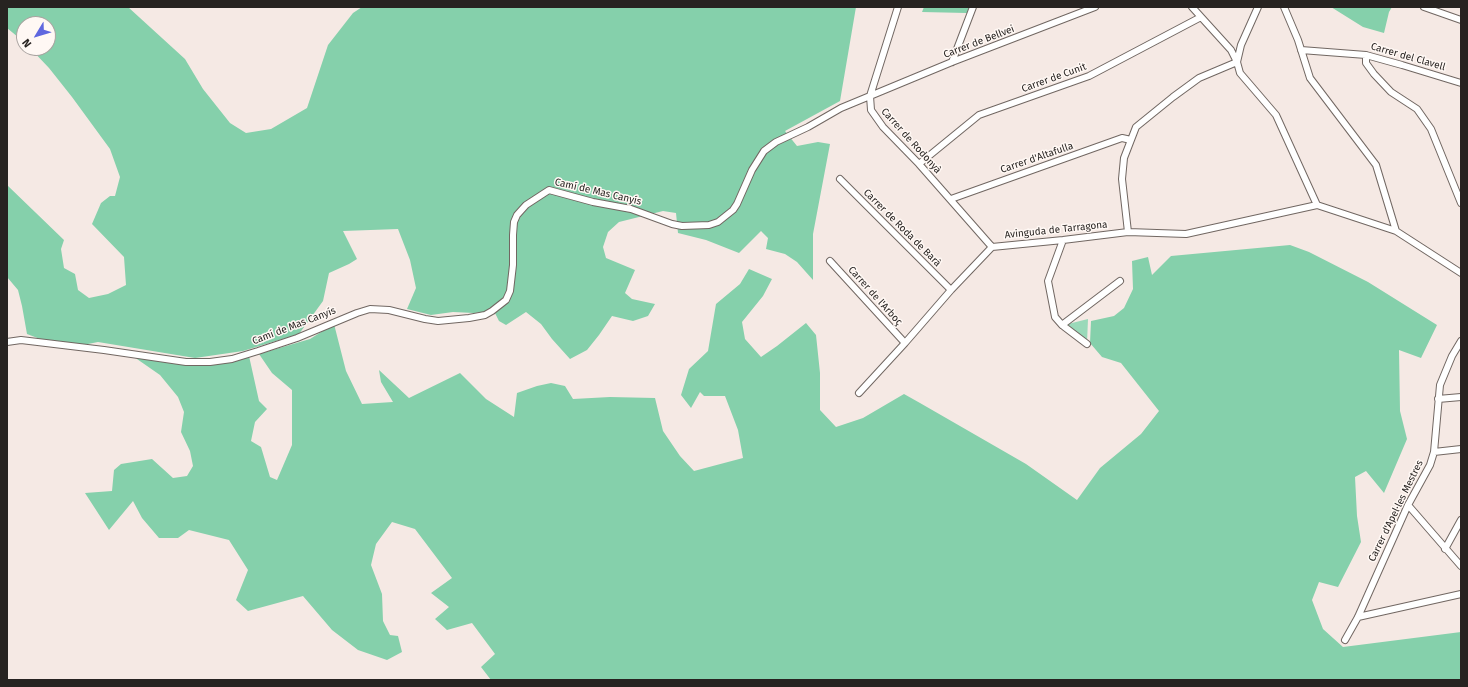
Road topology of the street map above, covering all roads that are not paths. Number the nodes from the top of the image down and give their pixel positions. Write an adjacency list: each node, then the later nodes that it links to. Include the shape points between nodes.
1 (898, 7): 15 (street, Carrer de Rodonyà)
2 (973, 7): 12 (street)
3 (1095, 7): 12 (street, Carrer de Bellvei)
4 (1192, 7): 8 (street)
5 (1258, 7): 13 (street)
6 (1284, 7): 10 (street)
7 (1424, 7): 9 (street)
8 (1201, 17): 13 (street, via 1231,50); 17 (street, Carrer de Cunit, via 1089,76 979,115)
9 (1461, 20)
10 (1301, 50): 11 (street, Carrer del Clavell); 22 (street, via 1310,78 1376,165)
11 (1366, 55): 14 (street, Carrer del Clavell); 20 (street, via 1366,63 1374,74 1391,92 1418,108 1431,128)
12 (952, 62): 15 (street, Carrer de Bellvei)
13 (1237, 62): 16 (street, via 1199,78 1173,96 1136,127); 21 (street, via 1240,73 1276,115)
14 (1461, 83)
15 (870, 96): 17 (street, Carrer de Rodonyà, via 874,116); 32 (street, Camí de Mas Canyís, via 841,108 776,142 764,151 733,210 718,222 709,225 672,224 636,210 550,190 526,205 517,215 512,235 513,265 510,291 506,300 485,315 438,321 389,310 370,309 285,342 232,359 210,362 186,362 21,340)
16 (1131, 140): 19 (street, Carrer d'Altafulla, via 1122,138); 23 (street, via 1124,158 1122,179)
17 (919, 164): 19 (street, Carrer de Rodonyà)
18 (840, 179): 29 (street, Carrer de Roda de Barà)
19 (950, 199): 25 (street, Carrer de Rodonyà)
20 (1461, 203)
21 (1316, 205): 22 (street); 23 (street, Avinguda de Tarragona, via 1186,234)
22 (1396, 231): 27 (street)
23 (1128, 232): 24 (street, Avinguda de Tarragona)
24 (1063, 240): 25 (street, Avinguda de Tarragona); 30 (street, via 1048,281 1055,317)
25 (992, 247): 29 (street, Avinguda de Tarragona)
26 (830, 261): 33 (street, Carrer de l'Arboç)
27 (1461, 272)
28 (1120, 280): 30 (street)
29 (951, 290): 33 (street, Avinguda de Tarragona)
30 (1062, 325): 34 (street)
31 (1461, 341): 37 (street, Carrer d'Apel·les Mestres, via 1440,385)
32 (7, 342)
33 (905, 343): 35 (street, Avinguda de Tarragona)
34 (1087, 344)
35 (859, 393)
36 (1461, 396): 37 (street)
37 (1438, 399): 39 (street, Carrer d'Apel·les Mestres)
38 (1461, 449): 39 (street)
39 (1434, 452): 40 (street, Carrer d'Apel·les Mestres, via 1430,465)
40 (1408, 505): 42 (street); 45 (street, Carrer d'Apel·les Mestres)
41 (1461, 520): 42 (street)
42 (1446, 549): 43 (street)
43 (1461, 566)
44 (1461, 594): 45 (street)
45 (1358, 617): 46 (street, Carrer d'Apel·les Mestres)
46 (1345, 640)

